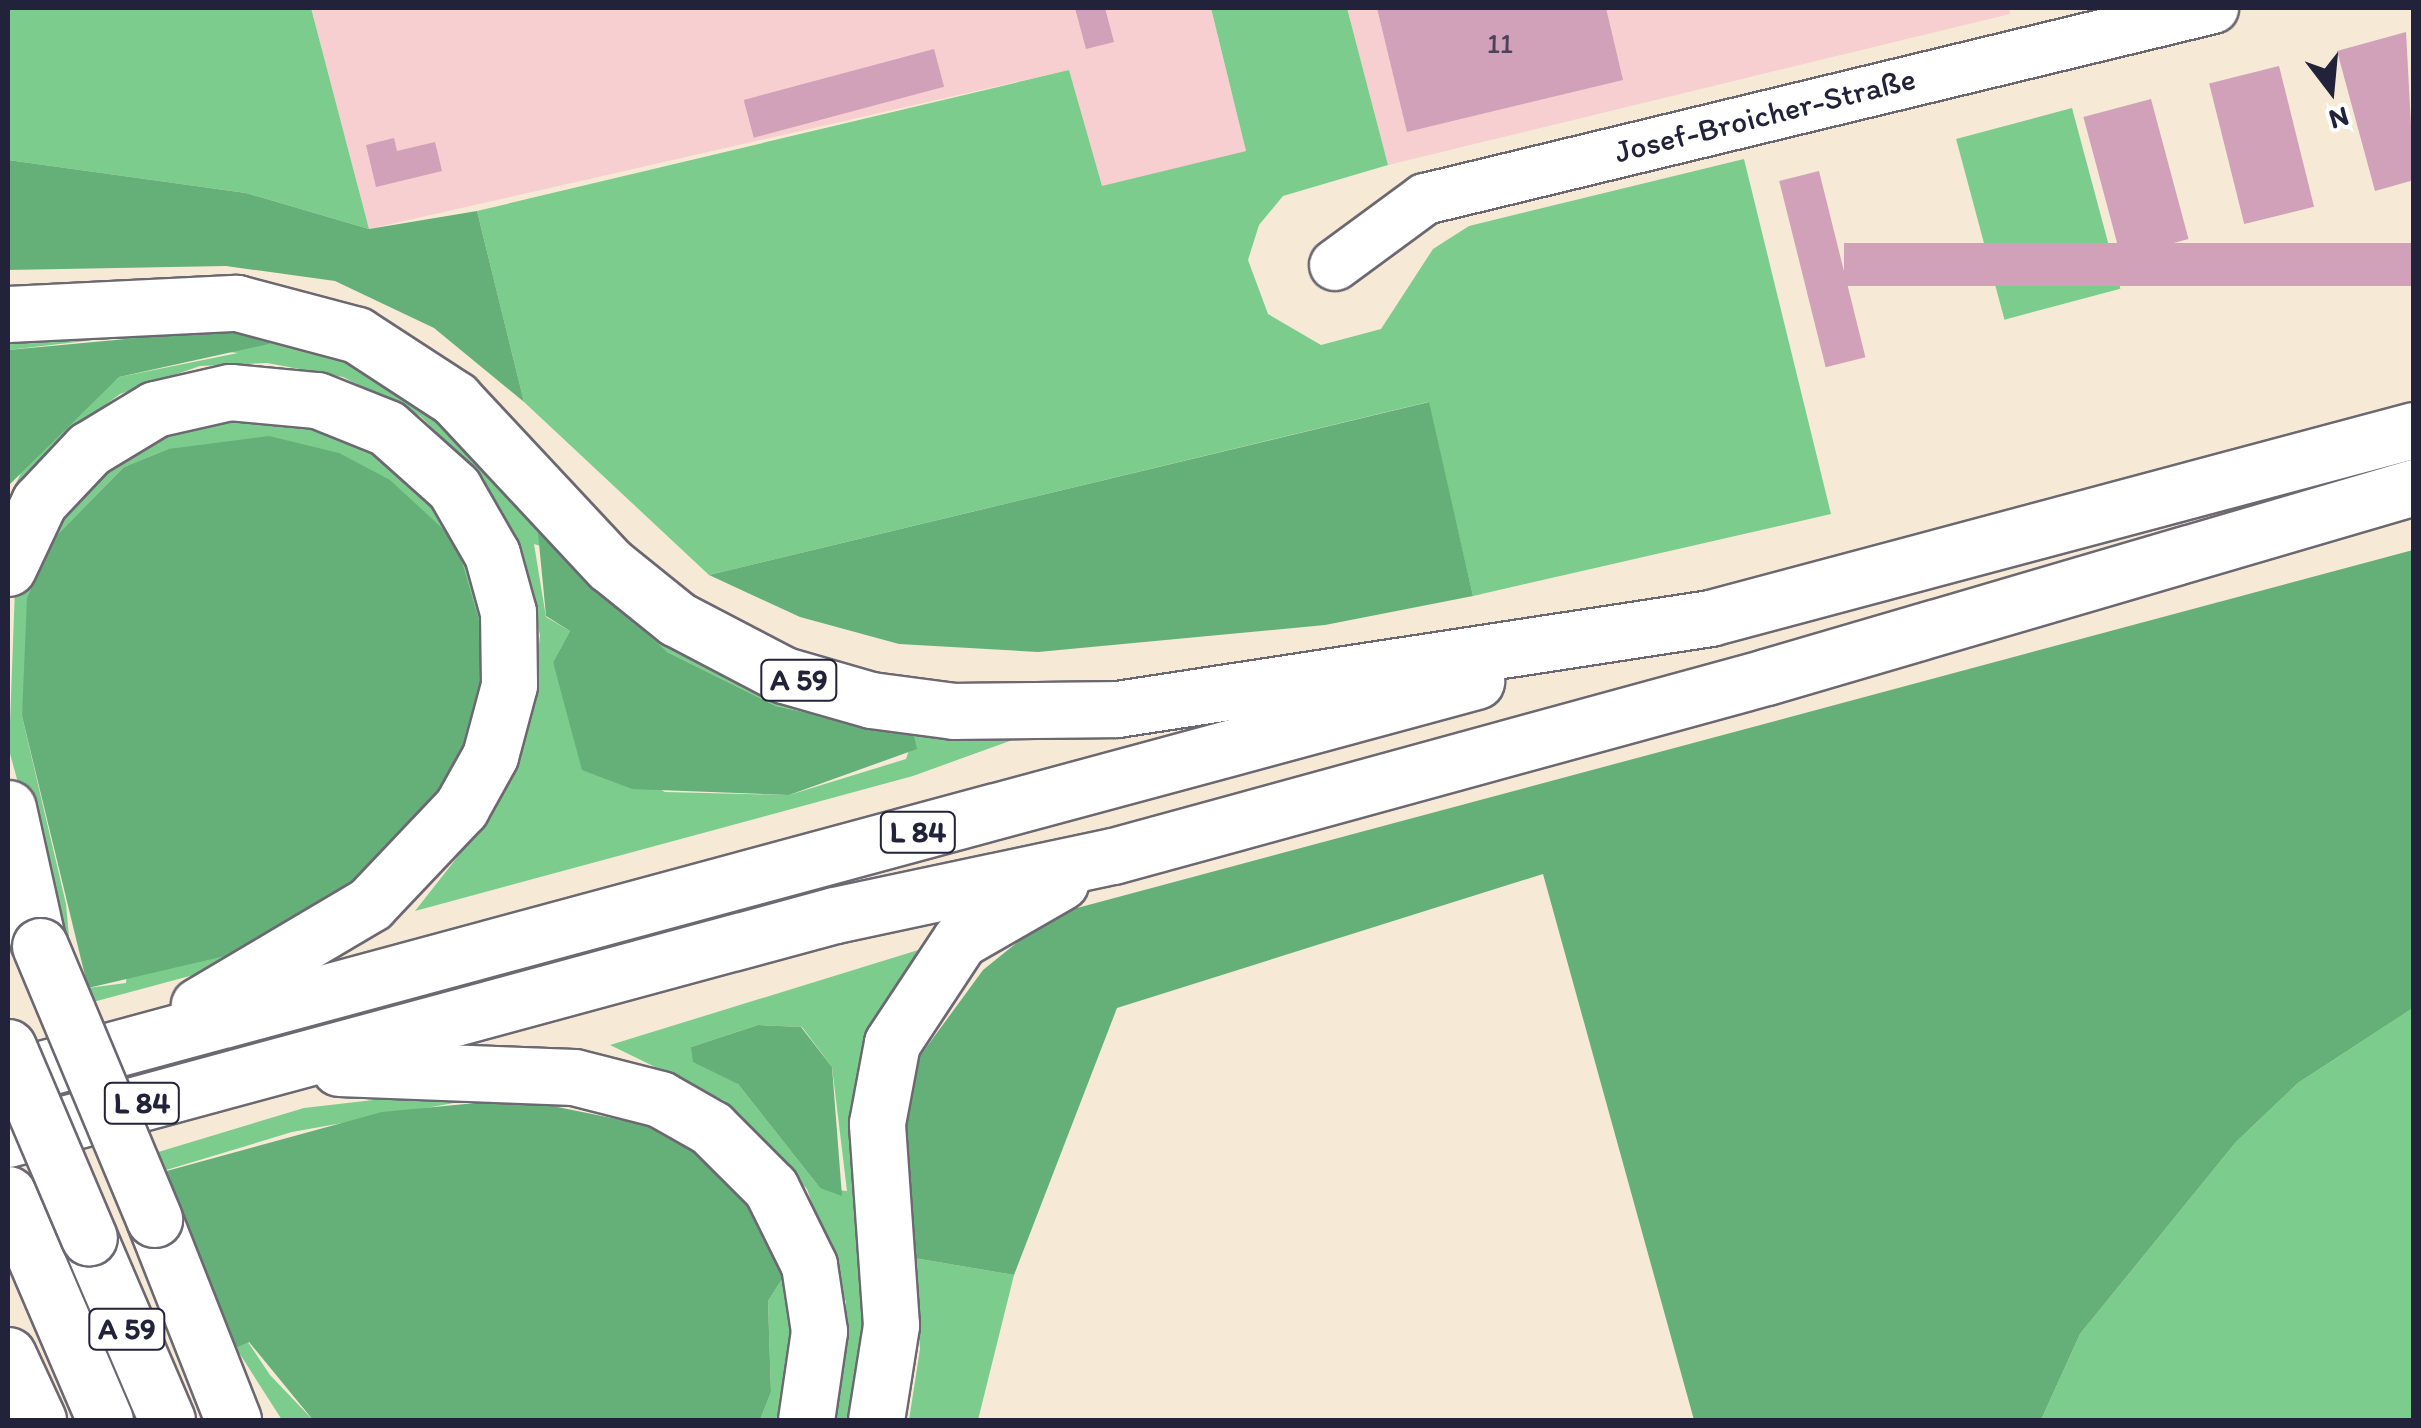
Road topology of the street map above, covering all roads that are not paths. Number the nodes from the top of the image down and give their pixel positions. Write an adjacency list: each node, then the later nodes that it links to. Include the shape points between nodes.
1 (2214, 8): 2 (street, Josef-Broicher-Straße, via 1426,198)
2 (1334, 265)
3 (8, 314): 7 (main road, A 59, via 225,302 357,335 455,399 610,565 691,629 784,675 913,707 1117,709)
4 (2414, 430): 7 (main road, L 84)
5 (2414, 487): 9 (main road, L 84, via 1766,677)
6 (8, 568): 13 (main road, via 39,502 109,434 173,404 259,392 341,408 414,448 467,506 504,592 505,707 490,756 442,834 342,924)
7 (1710, 618): 13 (main road, L 84)
8 (8, 808): 11 (main road)
9 (1113, 856): 14 (main road, L 84, via 836,915); 26 (main road, via 960,940 892,1043 877,1123 892,1326)
10 (8, 880): 11 (main road)
11 (39, 942): 18 (main road, bridge)
12 (8, 1046): 22 (main road, A 59, bridge)
13 (126, 1046): 15 (main road, L 84)
14 (276, 1066): 16 (main road, L 84); 25 (main road, via 574,1076 660,1099 711,1128 771,1188 809,1265 818,1357)
15 (8, 1078)
16 (8, 1138)
17 (8, 1194): 21 (main road, A 59)
18 (190, 1302): 23 (main road); 24 (main road)
19 (8, 1355): 20 (main road)
20 (38, 1420)
21 (105, 1420)
22 (167, 1420)
23 (233, 1420)
24 (267, 1420)
25 (806, 1420)
26 (876, 1420)

